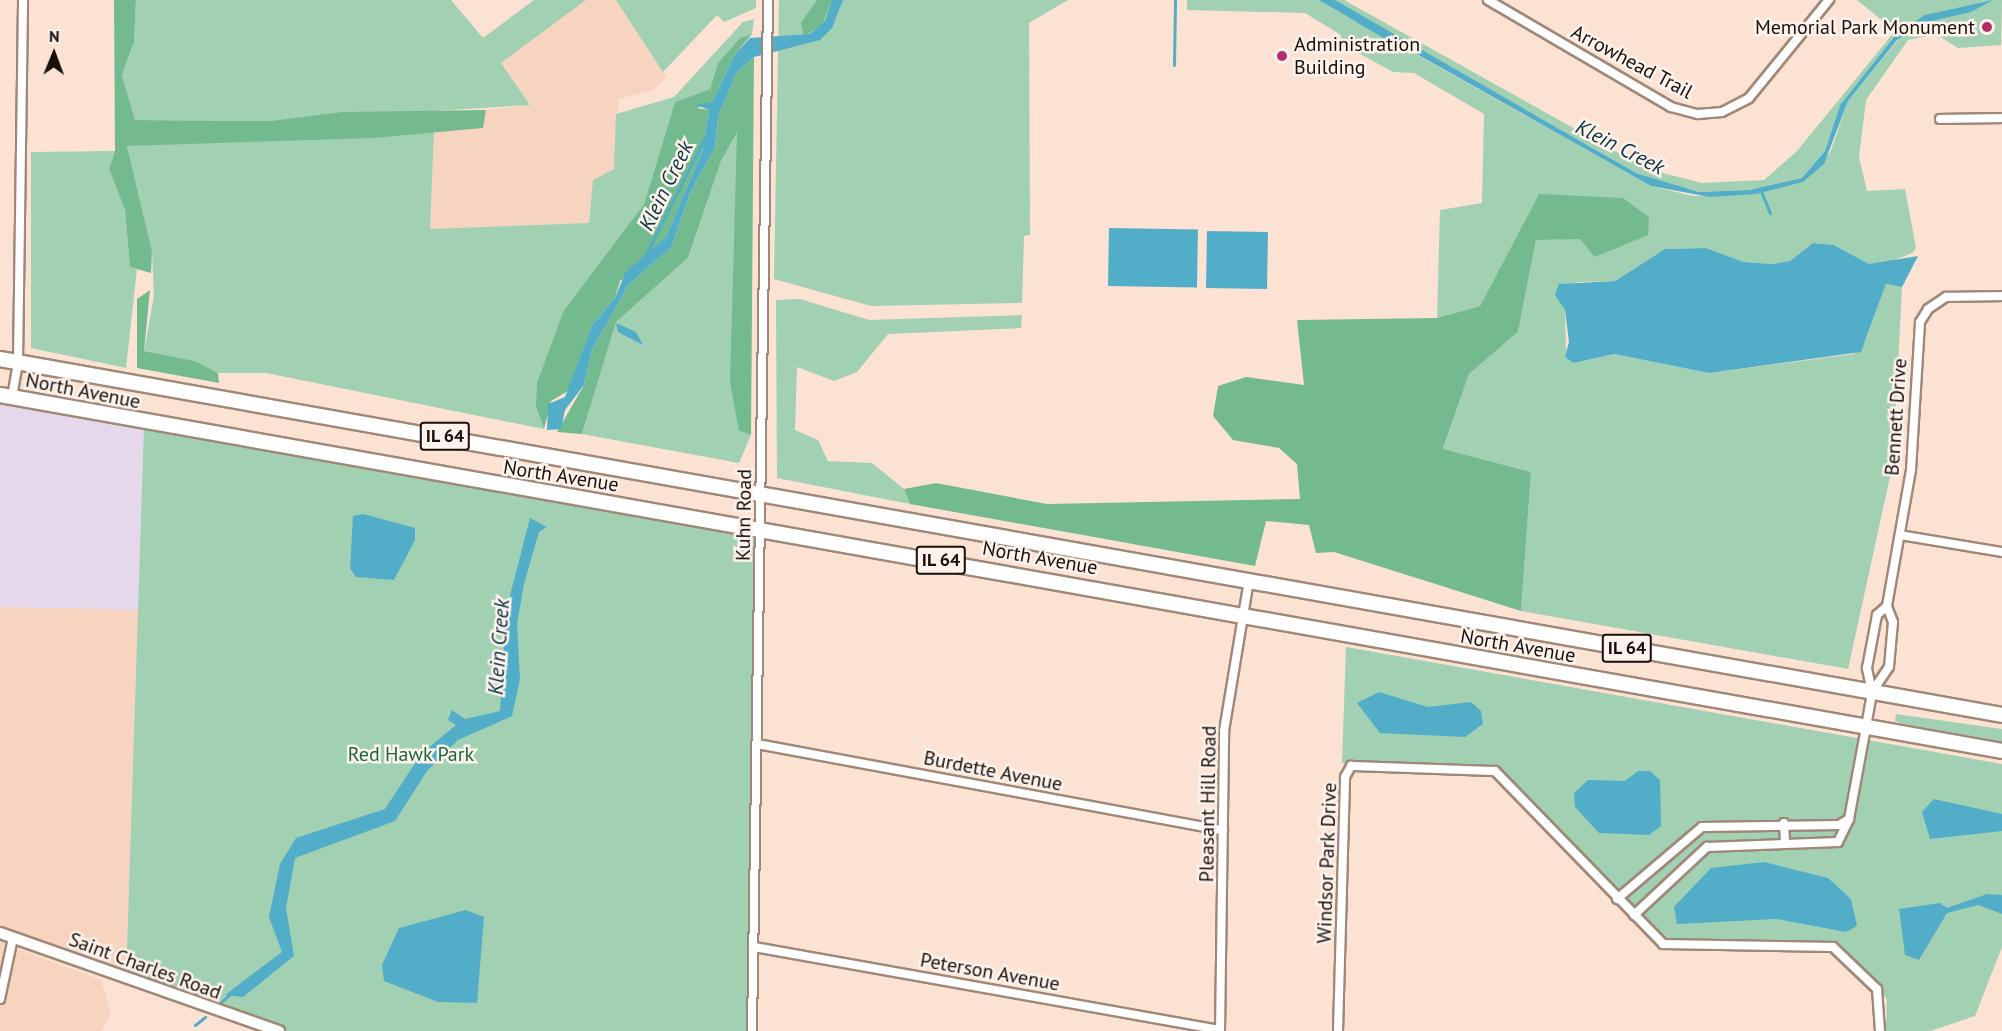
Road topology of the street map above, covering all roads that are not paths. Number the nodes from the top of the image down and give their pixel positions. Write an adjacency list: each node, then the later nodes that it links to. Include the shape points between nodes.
1 (23, 0): 9 (street)
2 (768, 0): 11 (street, Kuhn Road)
3 (1488, 0): 4 (street, Arrowhead Trail, via 1671,107 1698,114 1722,112 1749,98)
4 (1829, 0)
5 (2002, 118): 6 (street)
6 (1940, 119)
7 (2002, 296): 13 (street, Bennett Drive, via 1946,297 1928,309 1920,322 1911,470)
8 (0, 359): 9 (main road, North Avenue / IL 64)
9 (18, 362): 10 (street); 11 (main road, North Avenue / IL 64)
10 (6, 396): 12 (main road, North Avenue / IL 64)
11 (760, 495): 12 (street, Kuhn Road); 15 (main road, North Avenue / IL 64)
12 (760, 528): 17 (main road, North Avenue / IL 64); 21 (street, Kuhn Road)
13 (1900, 535): 14 (street); 16 (street, Bennett Drive)
14 (2002, 552)
15 (1249, 580): 17 (street, Pleasant Hill Road); 18 (main road, North Avenue / IL 64)
16 (1887, 606): 18 (street, Bennett Drive, via 1877,615 1869,657); 18 (street, Bennett Drive, via 1893,622 1889,667)
17 (1240, 614): 20 (main road, North Avenue / IL 64); 25 (street, Pleasant Hill Road, via 1224,731)
18 (1872, 692): 19 (main road, North Avenue / IL 64); 20 (street)
19 (2002, 715)
20 (1866, 727): 22 (main road, North Avenue / IL 64); 23 (street)
21 (757, 744): 25 (street, Burdette Avenue); 31 (street, Kuhn Road)
22 (2002, 751)
23 (1849, 819): 24 (street, via 1839,825); 26 (street, via 1838,842)
24 (1784, 824): 26 (street); 27 (street, via 1702,827)
25 (1223, 830): 33 (street, Pleasant Hill Road)
26 (1785, 844): 28 (street, via 1707,847)
27 (1617, 899): 28 (street, Windsor Park Drive); 36 (street, Windsor Park Drive, via 1495,771 1351,766 1345,777)
28 (1634, 915): 37 (street, Windsor Park Drive, via 1663,944 1833,946 1877,989)
29 (0, 933): 30 (street, Saint Charles Road)
30 (13, 938): 32 (street); 34 (street, Saint Charles Road)
31 (754, 947): 33 (street, Peterson Avenue); 35 (street, Kuhn Road)
32 (0, 999)
33 (1220, 1030)
34 (279, 1031)
35 (752, 1031)
36 (1338, 1031)
37 (1880, 1031)

